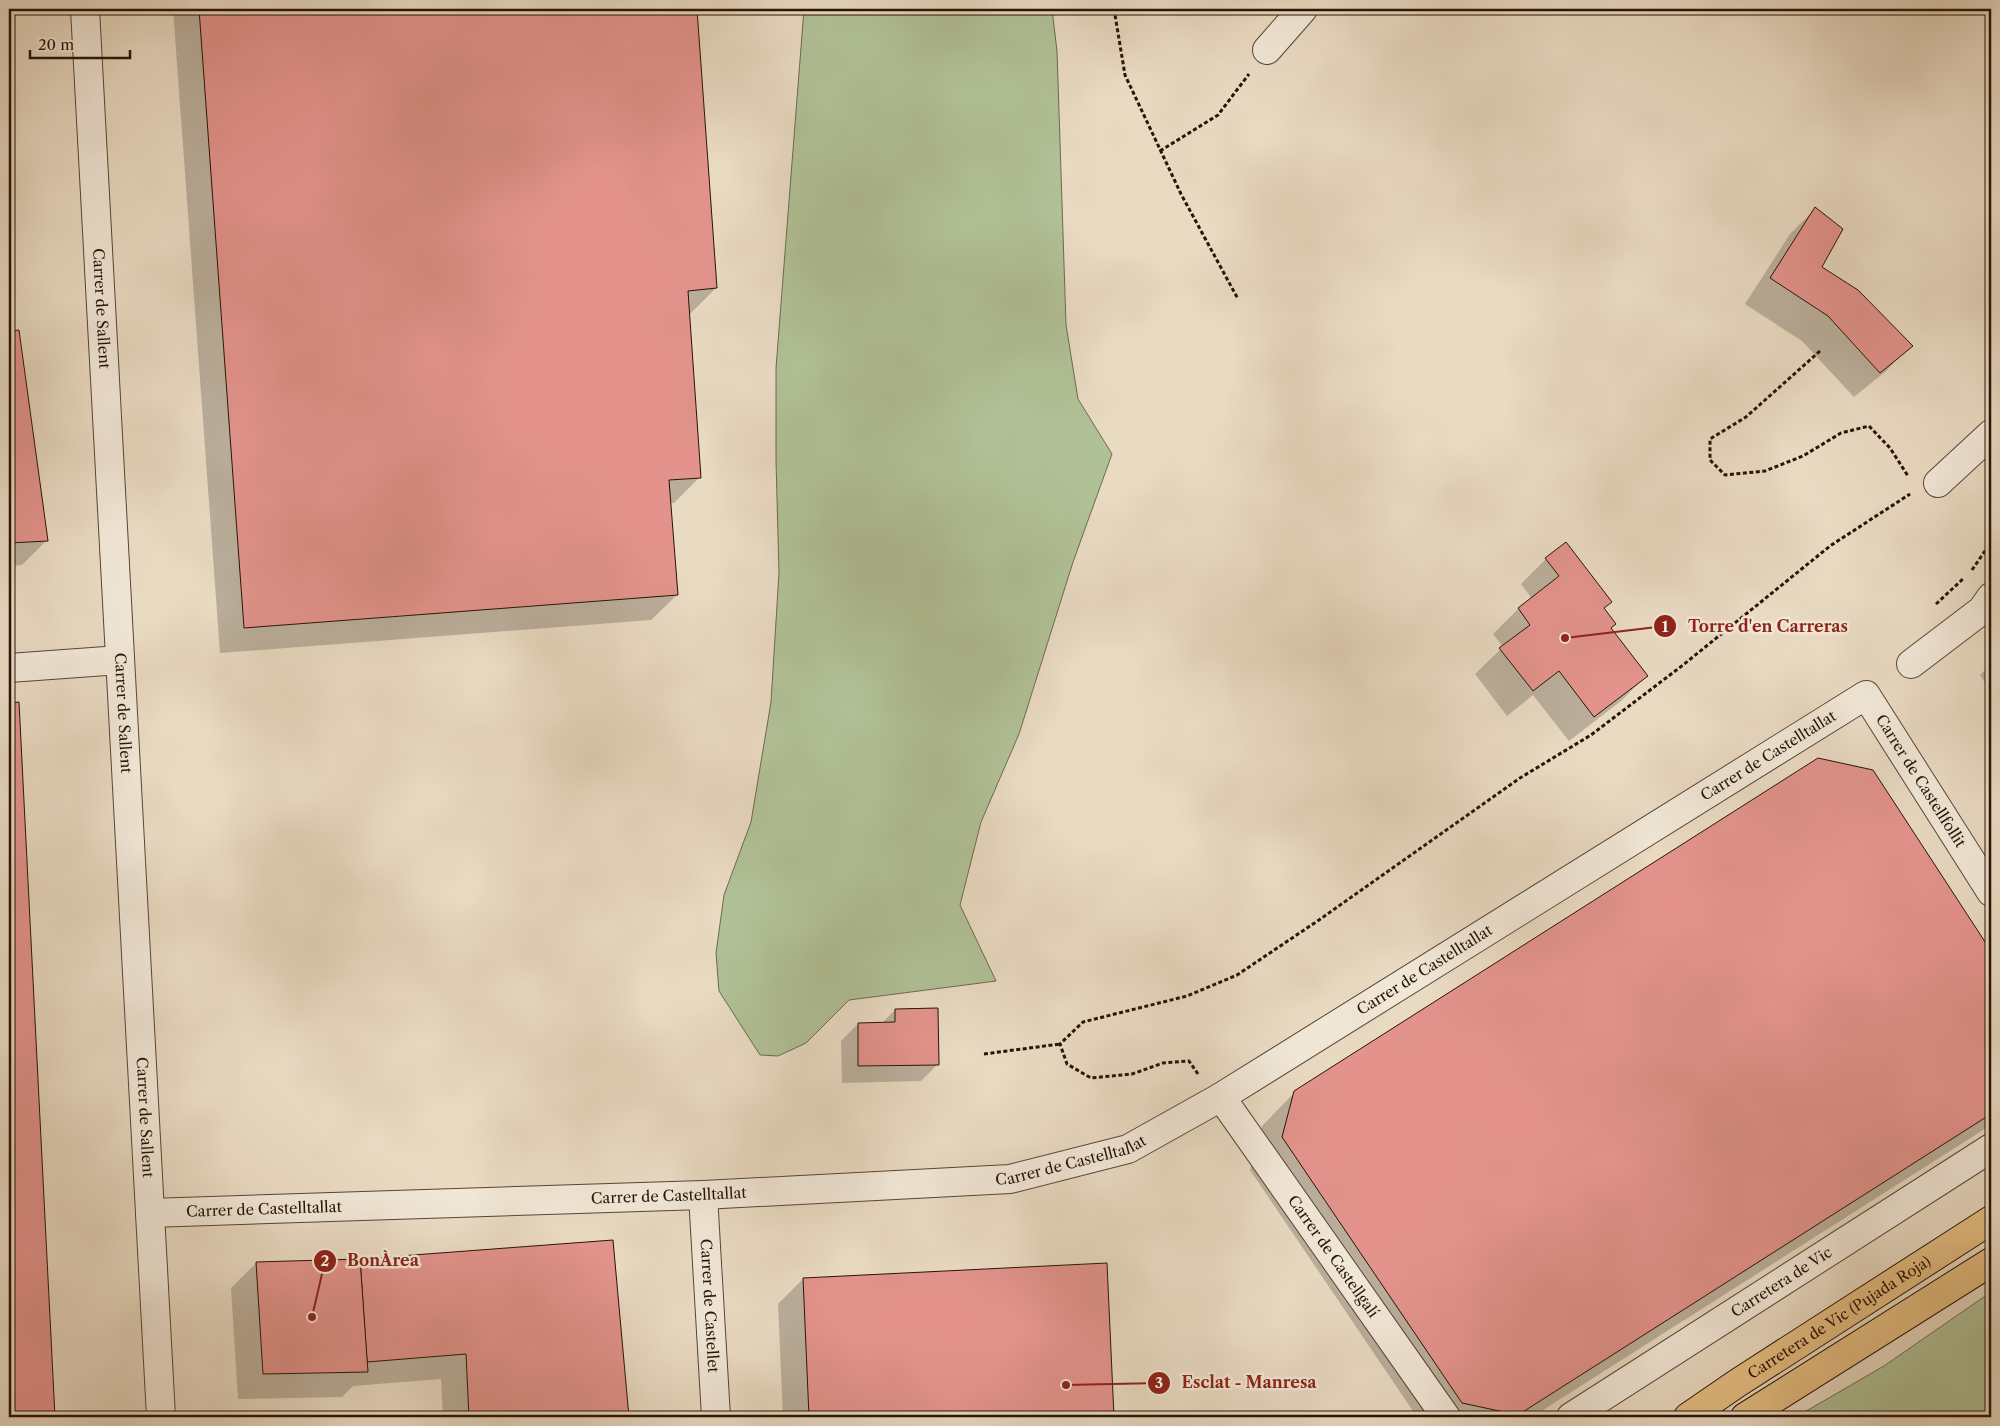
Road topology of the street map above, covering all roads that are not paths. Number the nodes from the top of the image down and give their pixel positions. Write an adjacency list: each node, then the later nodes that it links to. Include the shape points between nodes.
1 (84, 9): 7 (street, Carrer de Sallent)
2 (1303, 9): 3 (street)
3 (1267, 50)
4 (1991, 434): 5 (street)
5 (1927, 486)
6 (1991, 597): 8 (street, via 1982,610)
7 (120, 660): 9 (street); 15 (street, Carrer de Sallent)
8 (1911, 664)
9 (9, 668)
10 (1866, 695): 11 (street, Carrer de Castellfollit); 12 (street, Carrer de Castelltallat)
11 (1991, 892)
12 (1217, 1099): 14 (street, Carrer de Castelltallat, via 1128,1149 1010,1179); 20 (street, Carrer de Castellgalí)
13 (1991, 1148): 21 (street, Carretera de Vic)
14 (703, 1195): 15 (street, Carrer de Castelltallat); 19 (street, Carrer de Castellet)
15 (150, 1213): 18 (street, Carrer de Sallent)
16 (1991, 1220): 22 (main road, Carretera de Vic (Pujada Roja))
17 (1991, 1262): 23 (main road)
18 (161, 1417)
19 (716, 1417)
20 (1446, 1417)
21 (1571, 1417)
22 (1688, 1417)
23 (1745, 1417)

